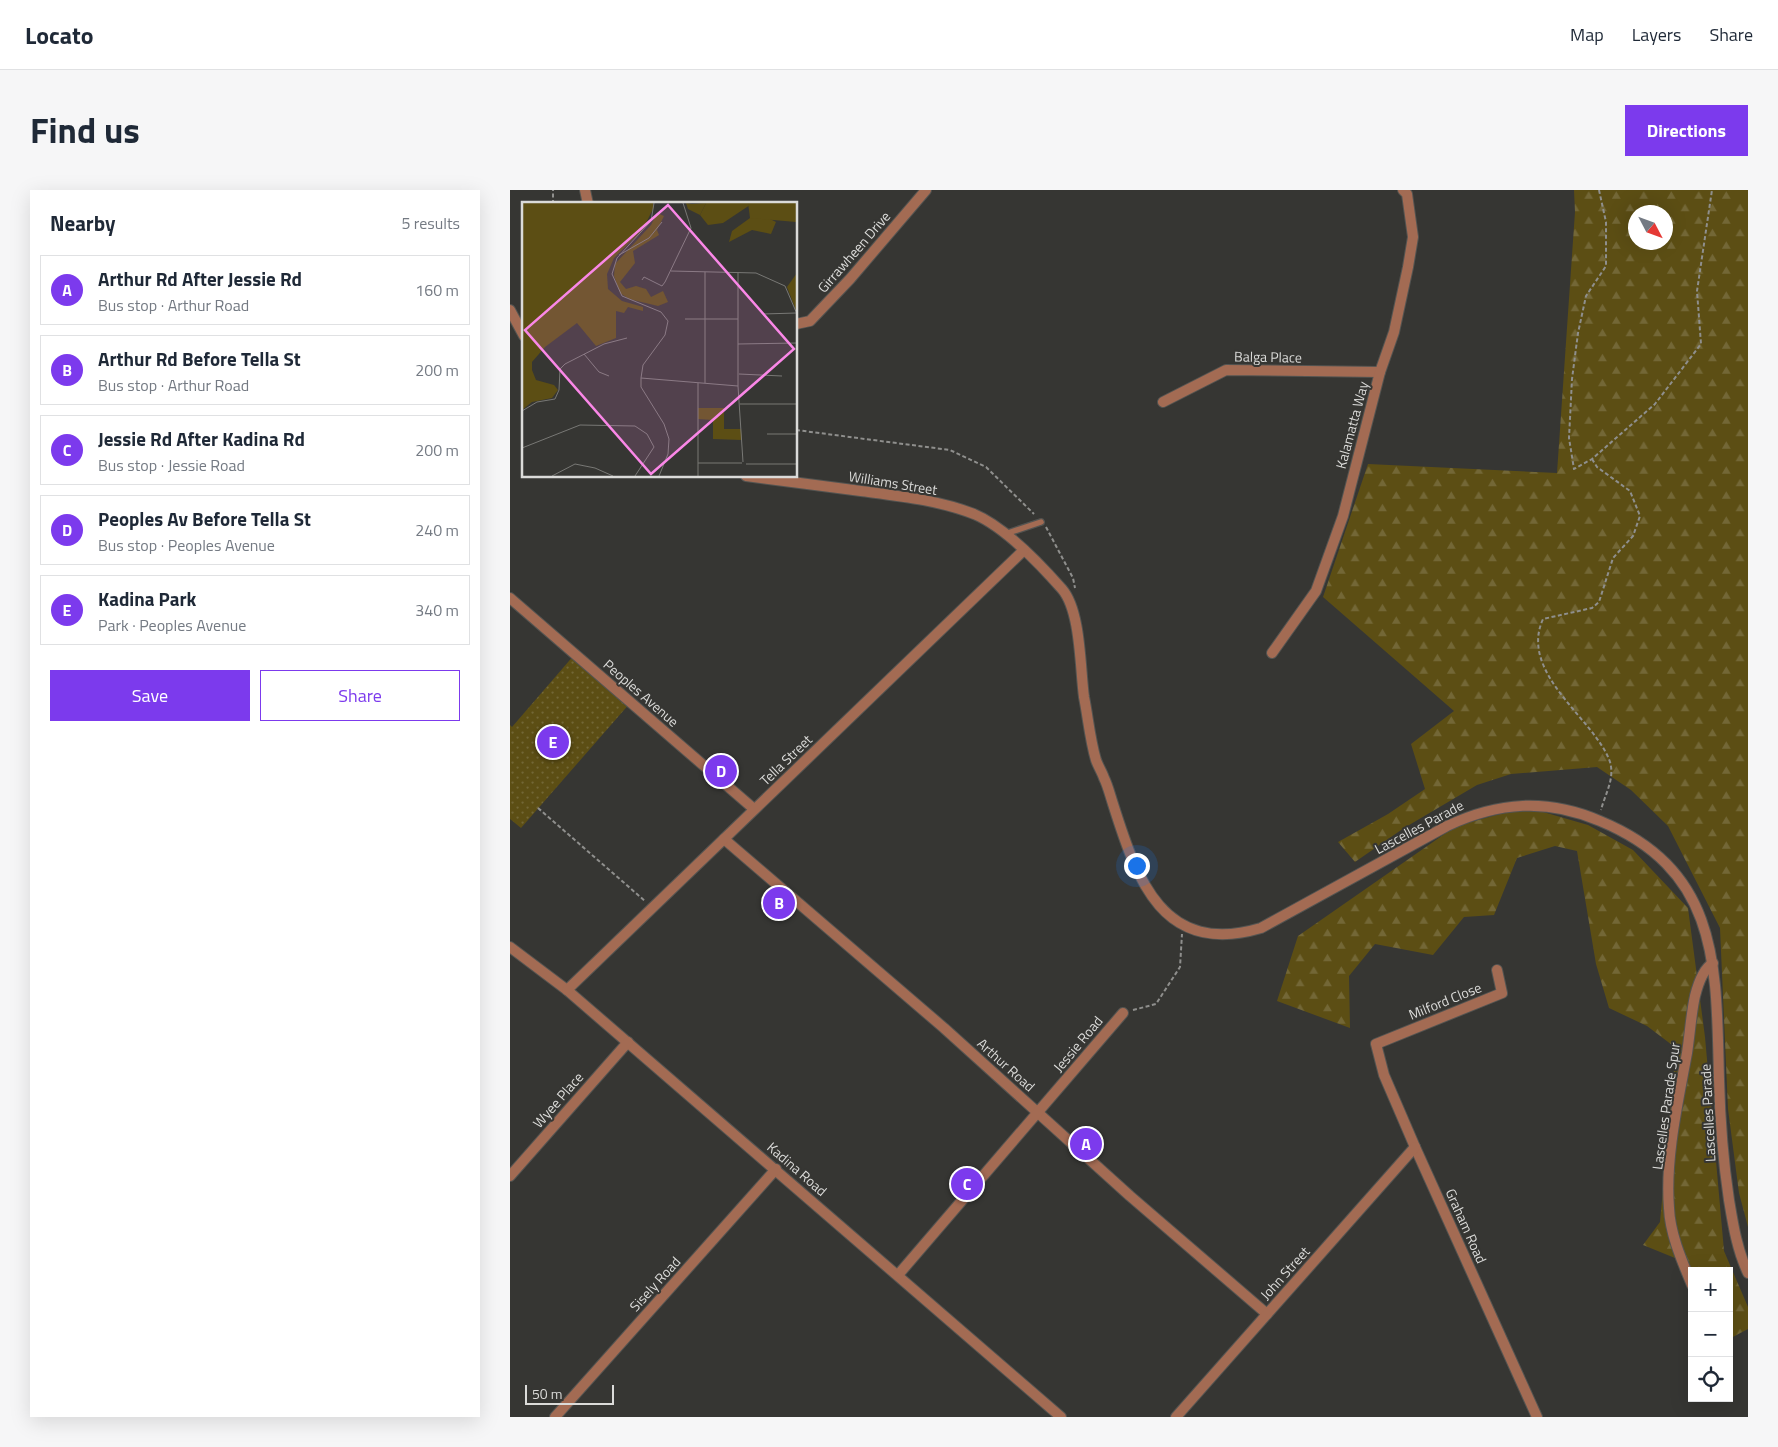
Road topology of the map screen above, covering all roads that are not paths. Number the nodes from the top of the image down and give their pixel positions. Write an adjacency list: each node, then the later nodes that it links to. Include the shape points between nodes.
1 (926, 190): 4 (street, Girrawheen Drive, via 810,321)
2 (1403, 190): 6 (street, Kalamatta Way, via 1407,194 1413,237 1394,332)
3 (510, 310): 5 (street)
4 (798, 324)
5 (522, 332)
6 (1380, 372): 7 (street, Balga Place, via 1226,370); 13 (street, Kalamatta Way, via 1343,516 1316,591)
7 (1162, 402)
8 (762, 478): 10 (street, Williams Street, via 917,498 975,515)
9 (1041, 522): 10 (lane)
10 (1005, 534): 11 (street, Williams Street)
11 (1024, 550): 14 (street, Tella Street); 17 (street, Lascelles Parade, via 1064,591 1074,615 1096,761 1127,848 1150,896 1164,912 1183,925 1205,933 1228,935 1260,928 1472,814 1526,804 1598,819 1650,848 1669,865 1682,883 1702,922)
12 (510, 598): 14 (street, Peoples Avenue)
13 (1272, 653)
14 (754, 809): 15 (street, Tella Street)
15 (724, 839): 19 (street, Tella Street); 23 (street, Arthur Road)
16 (510, 947): 19 (street, Kadina Road)
17 (1713, 963): 27 (street, Lascelles Parade, via 1725,1168 1734,1225); 28 (street, Lascelles Parade Spur, via 1702,975 1695,995 1676,1113 1669,1187 1668,1209 1672,1228)
18 (1497, 970): 22 (street, Milford Close, via 1502,993)
19 (567, 990): 21 (street, Kadina Road)
20 (1123, 1013): 23 (street, Jessie Road)
21 (628, 1042): 25 (street, Kadina Road); 26 (street, Wyee Place)
22 (1376, 1044): 24 (street, Graham Road, via 1384,1075)
23 (1038, 1112): 29 (street, Jessie Road); 30 (street, Arthur Road)
24 (1414, 1147): 30 (street, John Street); 34 (street, Graham Road)
25 (776, 1169): 29 (street, Kadina Road); 31 (street, Sisely Road)
26 (510, 1176)
27 (1748, 1273)
28 (1688, 1274)
29 (898, 1275): 32 (street, Kadina Road)
30 (1267, 1314): 33 (street, John Street)
31 (555, 1417)
32 (1061, 1417)
33 (1176, 1417)
34 (1537, 1417)

